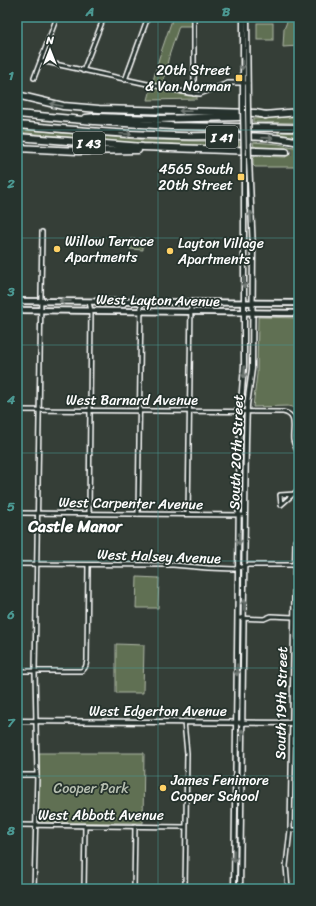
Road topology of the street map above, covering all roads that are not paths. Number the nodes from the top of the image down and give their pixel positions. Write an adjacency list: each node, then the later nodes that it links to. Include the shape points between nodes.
1 (57, 17): 7 (street)
2 (104, 17): 8 (street)
3 (148, 17): 10 (street)
4 (194, 17): 12 (street)
5 (243, 17): 11 (street, South 20th Street, one-way to 11)
6 (248, 17): 11 (street, South 20th Street)
7 (41, 62): 8 (street); 9 (street)
8 (84, 71): 10 (street)
9 (34, 78)
10 (125, 80): 12 (street)
11 (245, 83): 12 (street, via 228,83 204,93); 25 (street, South 20th Street, bridge)
12 (194, 94)
13 (17, 95): 16 (highway, one-way to 13, via 99,109 63,106)
14 (299, 112): 16 (highway, I 43)
15 (17, 114): 17 (highway, I 41)
16 (266, 115): 17 (highway, I 43)
17 (76, 119): 19 (highway, I 41, via 171,126)
18 (17, 125): 21 (highway, I 41, one-way to 21, via 106,133 268,138)
19 (299, 128)
20 (17, 137): 23 (highway, I 43)
21 (299, 142)
22 (17, 148): 23 (highway, via 85,151 159,151)
23 (162, 148): 24 (highway, I 43)
24 (286, 152)
25 (246, 159): 26 (street, South 20th Street); 27 (street, South 20th Street)
26 (244, 186): 27 (street); 34 (street, South 20th Street, one-way to 34)
27 (250, 186): 35 (street, South 20th Street, one-way to 27)
28 (42, 232): 30 (street)
29 (17, 301): 30 (main road, West Layton Avenue)
30 (41, 301): 31 (main road, West Layton Avenue, one-way to 30); 38 (street)
31 (89, 302): 32 (main road, West Layton Avenue); 39 (street)
32 (141, 302): 33 (main road, West Layton Avenue); 40 (street)
33 (191, 303): 34 (main road, West Layton Avenue); 41 (street)
34 (244, 303): 35 (main road, West Layton Avenue); 42 (street, South 20th Street)
35 (252, 303): 36 (main road, West Layton Avenue); 43 (street, South 20th Street)
36 (299, 303)
37 (17, 310): 38 (main road, West Layton Avenue)
38 (41, 310): 39 (main road, West Layton Avenue); 46 (street)
39 (91, 310): 40 (main road, West Layton Avenue); 47 (street)
40 (141, 311): 41 (main road, West Layton Avenue); 48 (street)
41 (191, 312): 42 (main road, West Layton Avenue); 49 (street)
42 (244, 312): 43 (main road, West Layton Avenue); 50 (street, South 20th Street, one-way to 50)
43 (252, 312): 44 (main road, West Layton Avenue); 51 (street, South 20th Street, via 252,377)
44 (299, 313)
45 (17, 410): 46 (street, West Barnard Avenue)
46 (40, 410): 47 (street, West Barnard Avenue); 58 (street)
47 (90, 410): 48 (street, West Barnard Avenue); 59 (street)
48 (140, 410): 49 (street, West Barnard Avenue); 60 (street)
49 (190, 411): 50 (street, West Barnard Avenue); 61 (street)
50 (241, 411): 51 (street, West Barnard Avenue); 62 (street, South 20th Street)
51 (247, 411): 52 (street, via 283,412 290,415 293,419); 63 (street, South 20th Street)
52 (294, 443): 53 (street); 54 (street)
53 (299, 443)
54 (299, 455)
55 (299, 489): 56 (street)
56 (295, 494): 56 (street, via 280,495 281,506 286,502)
57 (17, 513): 58 (street, West Carpenter Avenue)
58 (38, 513): 59 (street, West Carpenter Avenue); 66 (street)
59 (89, 513): 60 (street, West Carpenter Avenue)
60 (138, 514): 61 (street, West Carpenter Avenue)
61 (188, 514): 62 (street, West Carpenter Avenue)
62 (239, 515): 63 (street, West Carpenter Avenue); 71 (street, South 20th Street, one-way to 71)
63 (245, 515): 70 (street, South 20th Street)
64 (295, 541): 68 (street, South 19th Street)
65 (17, 564): 66 (street, West Halsey Avenue)
66 (38, 564): 67 (street, West Halsey Avenue); 76 (street)
67 (88, 565): 71 (street, West Halsey Avenue); 76 (street, via 85,670)
68 (294, 565): 69 (street, West Halsey Avenue); 70 (street, West Halsey Avenue); 72 (street, South 19th Street)
69 (299, 565)
70 (244, 566): 71 (street, West Halsey Avenue); 74 (street, South 20th Street, one-way to 70)
71 (238, 568): 73 (street, South 20th Street)
72 (294, 617): 74 (street); 82 (street, South 19th Street)
73 (238, 618): 74 (street); 80 (street, South 20th Street, one-way to 80)
74 (244, 619): 81 (street, South 20th Street)
75 (17, 671): 76 (street)
76 (36, 671): 78 (street)
77 (17, 721): 78 (street, West Edgerton Avenue)
78 (36, 721): 79 (street, West Edgerton Avenue); 84 (street)
79 (184, 722): 80 (street, West Edgerton Avenue); 90 (street, via 187,753)
80 (236, 722): 81 (street, West Edgerton Avenue); 97 (street, South 20th Street, one-way to 97)
81 (242, 722): 82 (street, West Edgerton Avenue); 98 (street, South 20th Street, one-way to 81)
82 (292, 723): 83 (street, West Edgerton Avenue); 91 (street, South 19th Street)
83 (299, 723)
84 (37, 775): 85 (street); 87 (street)
85 (17, 776)
86 (17, 825): 87 (street, West Abbott Avenue)
87 (35, 825): 88 (street, West Abbott Avenue); 93 (street)
88 (85, 826): 89 (street, West Abbott Avenue); 94 (street)
89 (135, 826): 90 (street, West Abbott Avenue); 95 (street)
90 (186, 827): 96 (street)
91 (290, 830): 92 (street); 99 (street, South 19th Street, via 286,866)
92 (299, 830)
93 (34, 889)
94 (84, 889)
95 (134, 889)
96 (185, 889)
97 (234, 889)
98 (240, 889)
99 (288, 889)

